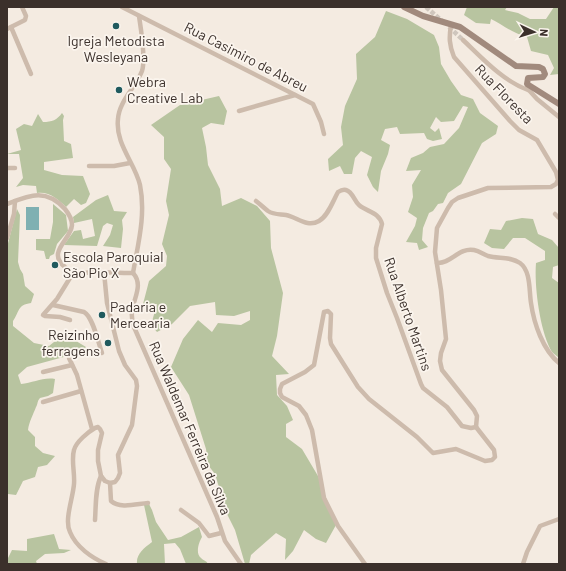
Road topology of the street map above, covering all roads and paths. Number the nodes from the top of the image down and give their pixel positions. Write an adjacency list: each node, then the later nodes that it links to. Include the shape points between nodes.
1 (22, 7): 6 (street, via 25,20)
2 (122, 7): 4 (street, Rua Casimiro de Abreu)
3 (404, 7): 5 (street)
4 (140, 16): 10 (street, Rua Casimiro de Abreu); 15 (street, Rua Waldemar Ferreira da Silva, via 143,69 119,112 118,120 122,146)
5 (451, 25): 9 (street, via 467,31 516,66 543,69 543,77 528,78); 19 (street, Rua Floresta, via 449,38 454,57 510,121 536,140 556,172)
6 (9, 28): 8 (street)
7 (463, 40): 9 (street, via 517,86)
8 (31, 74)
9 (527, 87): 11 (street); 13 (street)
10 (295, 95): 12 (street); 14 (street, Rua Casimiro de Abreu, via 313,104)
11 (559, 104)
12 (239, 111)
13 (559, 117)
14 (324, 134)
15 (130, 163): 16 (street); 27 (street, Rua Waldemar Ferreira da Silva, via 140,185 142,204)
16 (90, 166)
17 (7, 168): 18 (street)
18 (15, 168)
19 (558, 180): 24 (street, Rua Floresta, via 551,188 488,188 452,202 437,228)
20 (15, 201): 22 (street); 23 (street); 26 (street, via 23,197 46,196 68,212 71,228 59,247 58,256 61,264)
21 (256, 201): 37 (street, Rua Alberto Martins, via 272,213 314,223 322,218 338,192 344,190 348,191 357,204 381,220 376,258 421,384 447,407 462,426)
22 (7, 204)
23 (7, 238)
24 (437, 263): 32 (street, via 445,262 460,252 473,250 487,256 511,258 521,264 526,269 530,303 537,328 551,356); 37 (street, Rua Floresta, via 446,329 440,361 442,370 474,410 477,416)
25 (104, 272): 26 (street); 27 (street); 40 (street, via 107,303 119,351 137,386 132,425 118,455 120,474 115,482)
26 (73, 273): 28 (street)
27 (134, 273): 45 (street, Rua Waldemar Ferreira da Silva, via 138,281 132,312 134,328 217,517)
28 (53, 305): 29 (street, via 43,315); 30 (street, via 88,314)
29 (70, 320)
30 (102, 353)
31 (69, 358): 33 (street)
32 (559, 363)
33 (72, 365): 34 (street); 35 (street)
34 (44, 372)
35 (81, 391): 36 (street); 38 (street)
36 (43, 402)
37 (476, 427): 48 (street, via 495,452 492,460 485,461 459,449 433,453 368,399 358,387 331,344 331,314 325,311 314,365 282,384 280,393 282,397 299,406 306,415 312,430 324,498 338,526)
38 (92, 429): 39 (street, via 98,427 102,433 98,450); 46 (street, via 77,443 74,450 69,532 85,552)
39 (101, 476): 40 (street); 44 (street, via 98,482)
40 (110, 483): 41 (street, via 112,501 116,505)
41 (148, 503)
42 (181, 510): 45 (street, via 199,523 209,536)
43 (559, 519): 49 (street, via 540,526)
44 (95, 520)
45 (221, 533): 47 (street, Rua Waldemar Ferreira da Silva)
46 (106, 564)
47 (241, 564)
48 (365, 564)
49 (523, 564)

